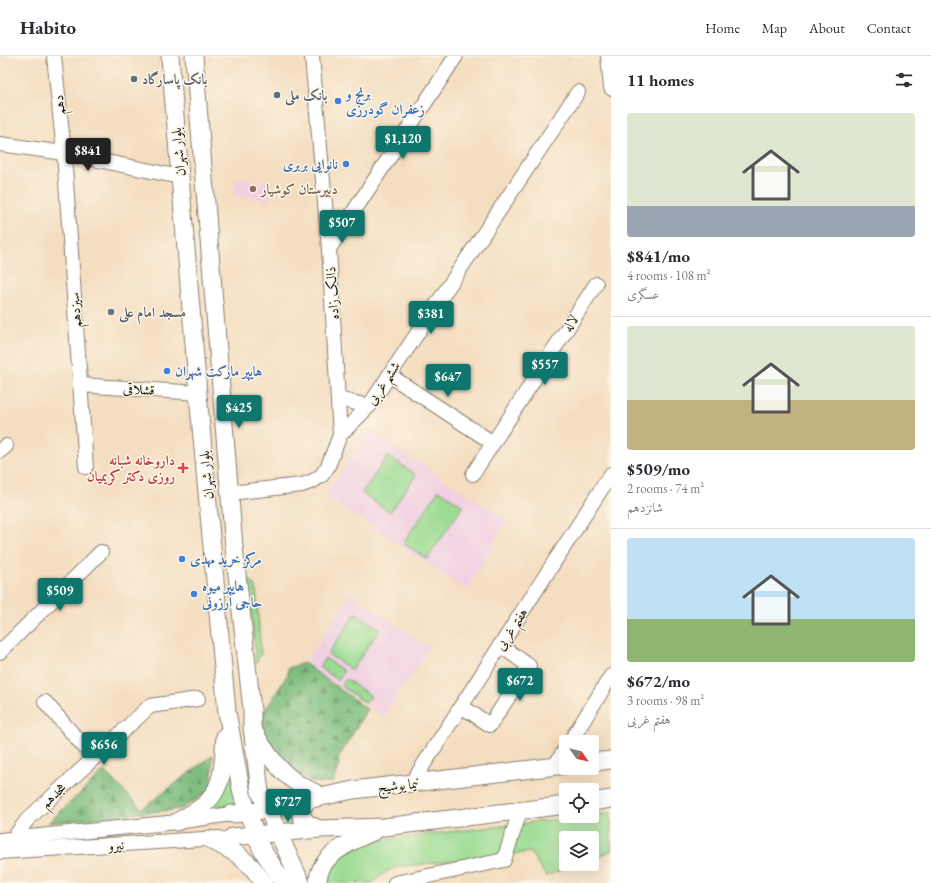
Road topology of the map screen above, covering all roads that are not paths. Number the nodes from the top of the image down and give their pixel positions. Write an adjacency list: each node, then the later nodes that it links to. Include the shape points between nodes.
1 (54, 56): 10 (street, دهم)
2 (170, 56): 11 (street, بلوار شهران)
3 (194, 56): 24 (street, بلوار شهران)
4 (312, 56): 12 (street, ذالک زاده)
5 (456, 56): 12 (street)
6 (608, 56): 7 (street)
7 (611, 88)
8 (578, 92): 14 (street, ششم غربی)
9 (0, 144): 10 (street)
10 (64, 153): 11 (street); 15 (street, سیزدهم)
11 (180, 177): 16 (street, بلوار شهران)
12 (329, 249): 17 (street, ذالک زاده)
13 (596, 284): 20 (street, لاله)
14 (389, 375): 18 (street, ششم غربی); 20 (street)
15 (80, 385): 16 (street, قشلاقی); 21 (street, سیزدهم)
16 (198, 393): 32 (street, بلوار شهران)
17 (338, 399): 18 (street); 19 (street, ذالک زاده)
18 (369, 406): 19 (street, ششم غربی)
19 (340, 435): 24 (street, ششم غربی, via 328,466 322,475 313,481 302,485)
20 (493, 443): 22 (street, لاله)
21 (86, 466)
22 (473, 474)
23 (611, 474): 26 (street, هفتم غربی)
24 (230, 493): 33 (street, بلوار شهران)
25 (101, 552): 27 (street)
26 (500, 645): 31 (street, هفتم غربی); 31 (street, via 529,666 490,725)
27 (0, 652)
28 (611, 676): 34 (street)
29 (198, 699): 35 (street, هجدهم, via 150,706)
30 (45, 702): 35 (street)
31 (461, 706): 39 (street, هفتم غربی)
32 (227, 712): 46 (street, بلوار شهران, via 242,794); 48 (street, via 220,781 208,802)
33 (252, 727): 40 (street, via 276,764); 44 (street, بلوار شهران, via 260,792)
34 (574, 735)
35 (94, 758): 55 (street, هجدهم)
36 (611, 760): 37 (street)
37 (599, 761)
38 (559, 766): 39 (street, نیما یوشیج)
39 (410, 784): 40 (street, نیما یوشیج, via 352,790)
40 (314, 798): 44 (street, نیما یوشیج); 50 (street, via 301,810 301,816)
41 (611, 799): 42 (street)
42 (599, 801)
43 (559, 806): 45 (street)
44 (267, 809): 46 (street, نیما یوشیج); 51 (street, بلوار شهران)
45 (520, 811): 49 (street); 61 (street, via 504,860)
46 (248, 813): 47 (street, نیما یوشیج); 52 (street, بلوار شهران)
47 (231, 814): 48 (street, نیرو)
48 (177, 822): 55 (street, نیرو)
49 (384, 827): 50 (street); 60 (street, via 342,847 323,865)
50 (319, 830): 51 (street)
51 (279, 833): 52 (street); 59 (street, بلوار شهران)
52 (256, 835): 53 (street); 58 (street, بلوار شهران)
53 (232, 837): 54 (street, نیرو)
54 (209, 839): 56 (street, نیرو); 57 (street, via 237,854 252,867)
55 (6, 840)
56 (0, 852)
57 (264, 883)
58 (284, 883)
59 (301, 883)
60 (318, 883)
61 (395, 883)

